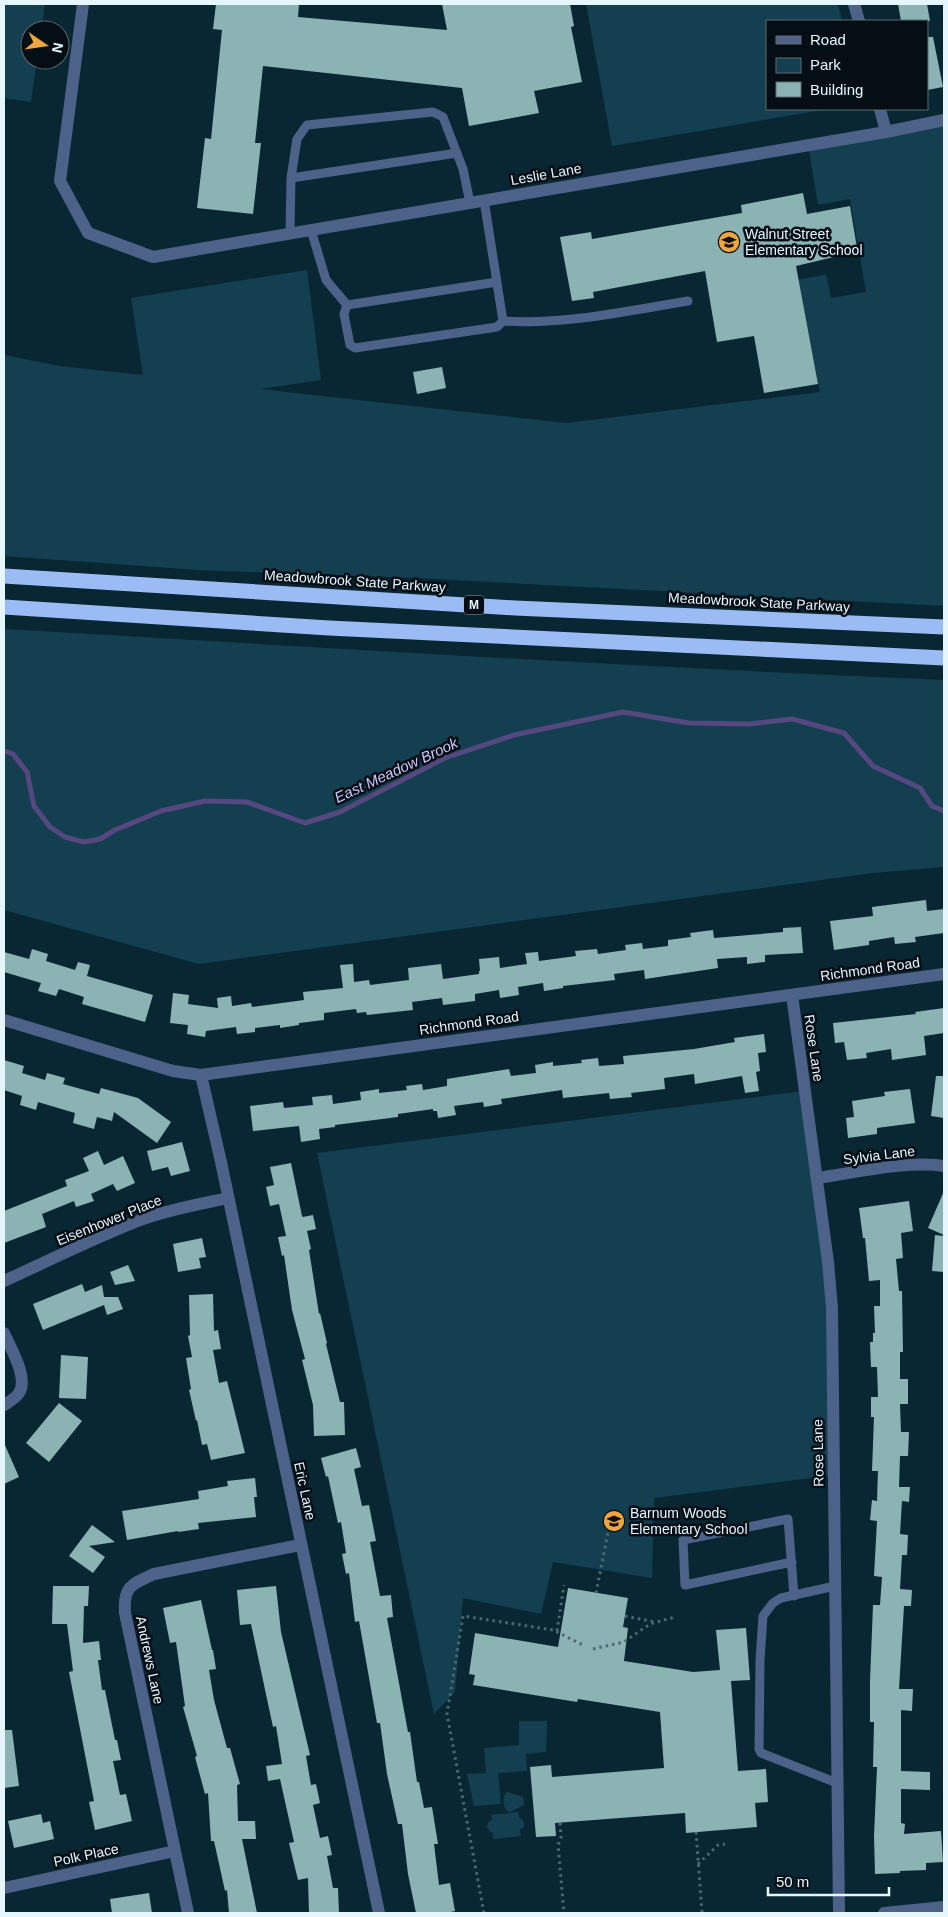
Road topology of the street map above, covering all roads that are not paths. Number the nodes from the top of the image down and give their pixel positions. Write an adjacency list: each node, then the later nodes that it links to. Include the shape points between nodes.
1 (83, 4): 12 (street, Leslie Lane, via 60,181 88,233 153,257)
2 (854, 4): 3 (street)
3 (858, 20)
4 (880, 110): 6 (street)
5 (944, 120): 6 (street, Leslie Lane)
6 (886, 132): 9 (street, Leslie Lane)
7 (458, 153): 8 (lane); 8 (lane, via 443,116 433,112 306,125 297,138); 10 (lane)
8 (291, 178): 12 (lane)
9 (484, 200): 10 (street, Leslie Lane); 13 (lane)
10 (470, 203): 11 (street, Leslie Lane)
11 (312, 230): 12 (street, Leslie Lane); 15 (lane, via 326,280)
12 (290, 233)
13 (497, 282): 15 (lane); 16 (lane)
14 (688, 301): 16 (lane, via 554,322)
15 (347, 305): 16 (lane, via 344,314 350,345 355,348 497,327)
16 (503, 321)
17 (4, 576): 19 (highway, Meadowbrook State Parkway / M, via 515,608)
18 (4, 607): 20 (highway, via 329,628)
19 (944, 627)
20 (944, 658)
21 (944, 974): 22 (street, Richmond Road)
22 (792, 995): 24 (street, Richmond Road); 26 (street, Rose Lane)
23 (4, 1020): 24 (street, Richmond Road, via 173,1071)
24 (201, 1075): 27 (street, Eric Lane)
25 (944, 1166): 26 (street, Sylvia Lane, via 914,1164)
26 (817, 1178): 33 (street, Rose Lane, via 832,1308)
27 (228, 1198): 28 (street, Eisenhower Place, via 144,1219); 31 (street, Eric Lane)
28 (4, 1281)
29 (4, 1333): 30 (street, via 19,1366 22,1385 19,1394)
30 (4, 1405)
31 (300, 1545): 36 (street, Andrews Lane, via 154,1574 126,1591 125,1613); 40 (street, Eric Lane)
32 (792, 1562): 32 (lane, via 788,1519 683,1540 685,1585); 34 (lane)
33 (835, 1586): 34 (lane); 35 (street, Rose Lane)
34 (794, 1596): 35 (lane, via 773,1603 763,1616 759,1749 761,1753)
35 (837, 1783): 41 (street, Rose Lane)
36 (175, 1851): 37 (street, Polk Place); 39 (street, Andrews Lane)
37 (4, 1888)
38 (944, 1907): 42 (street)
39 (188, 1913)
40 (378, 1913)
41 (839, 1913)
42 (884, 1913)

